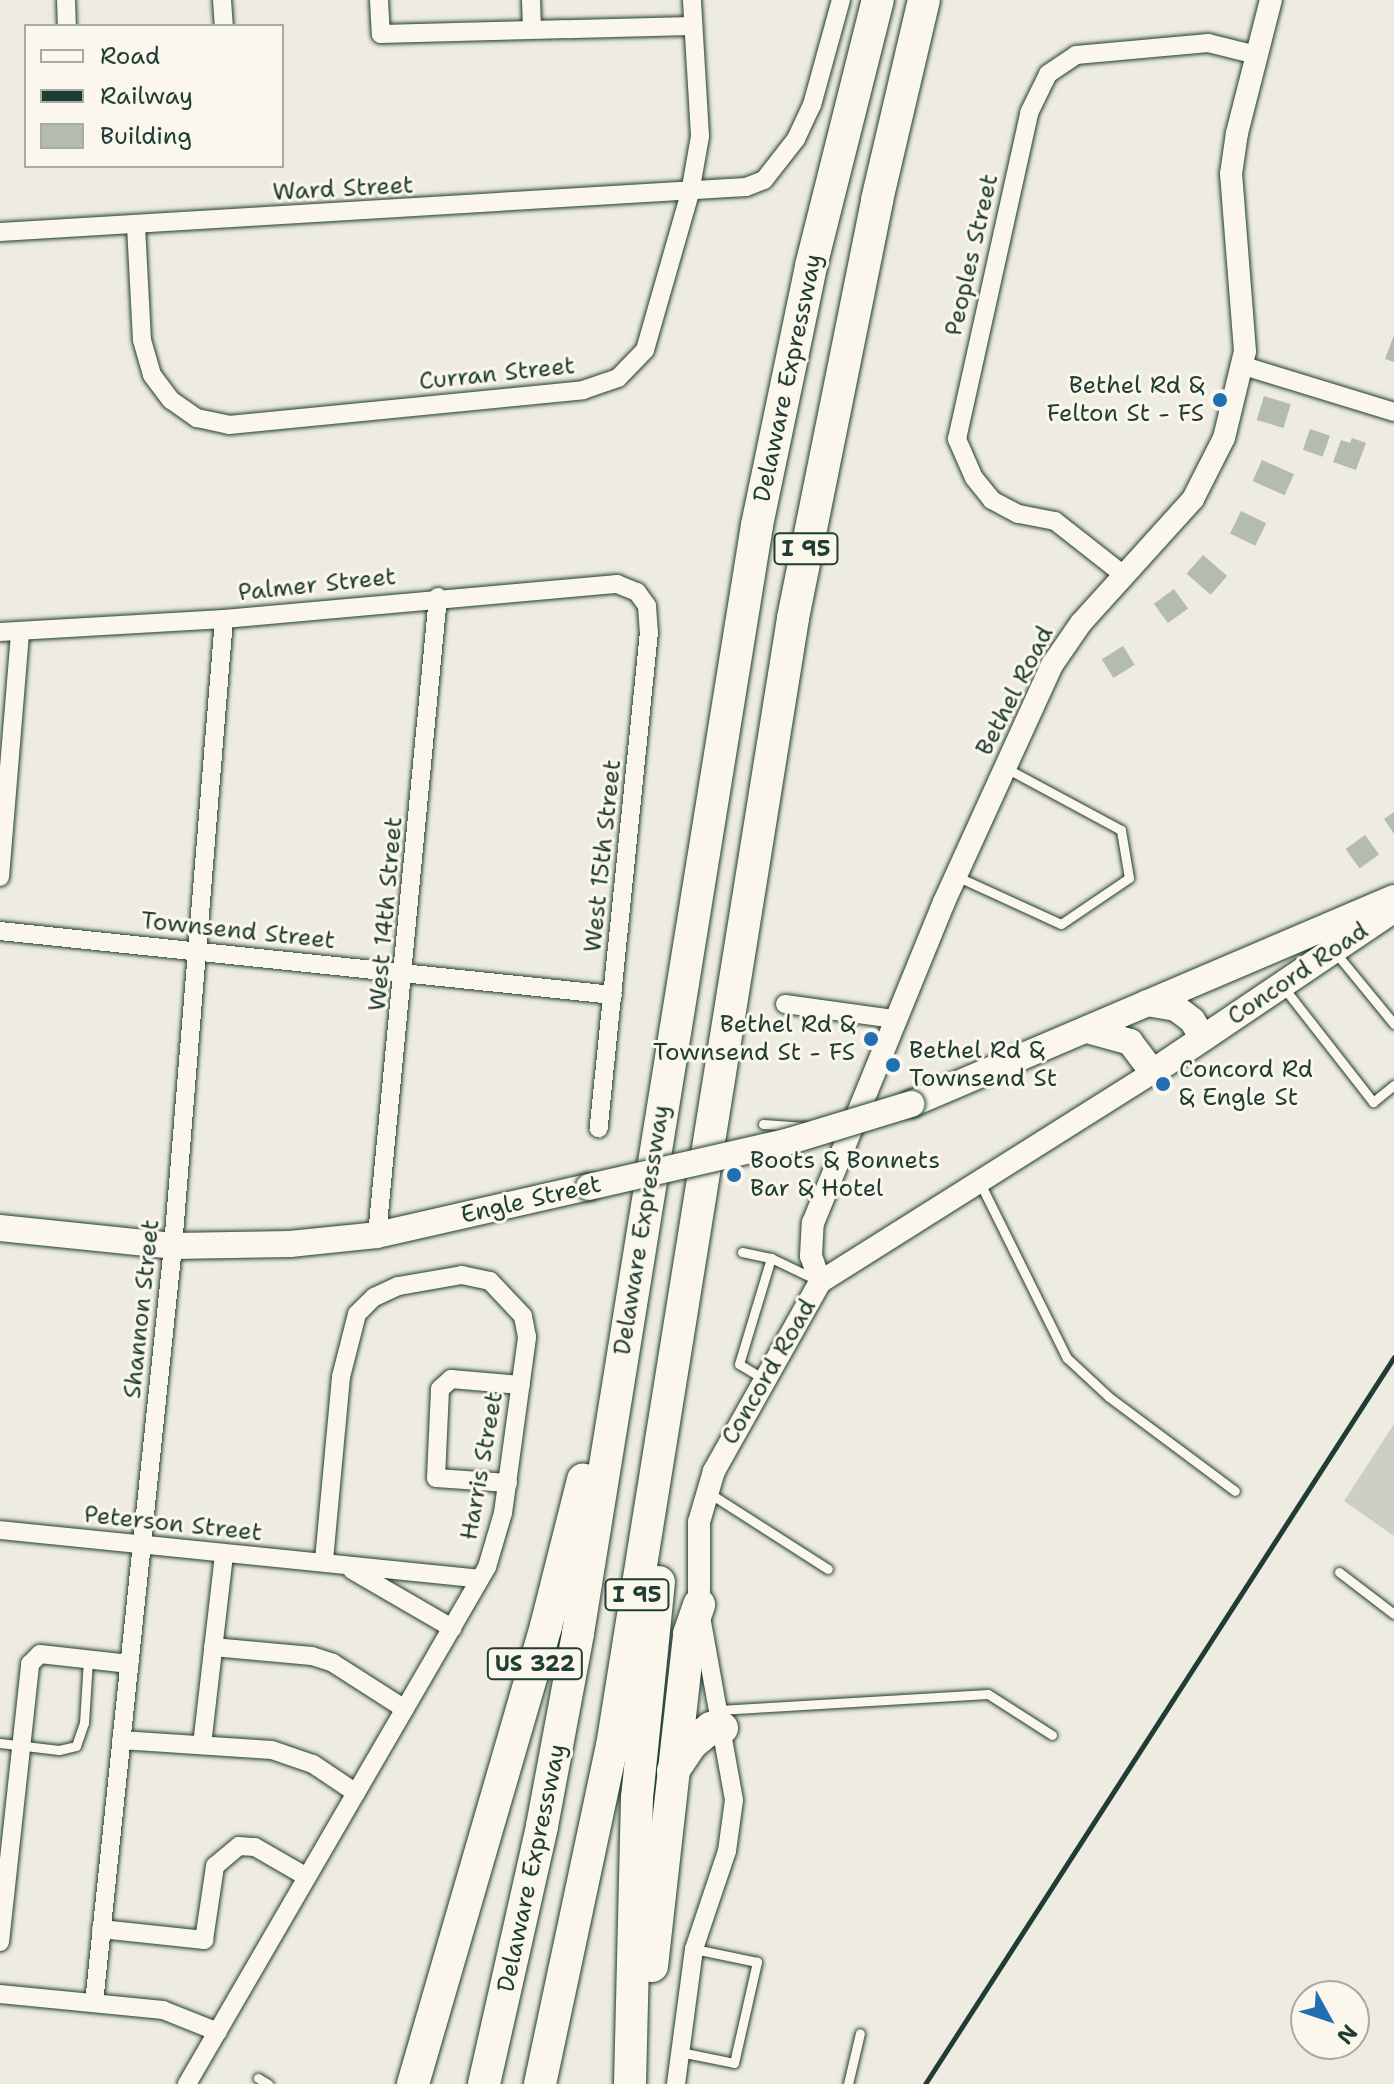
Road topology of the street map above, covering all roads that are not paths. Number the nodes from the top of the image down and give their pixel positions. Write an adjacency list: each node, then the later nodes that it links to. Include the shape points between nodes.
1 (66, 0): 10 (street)
2 (222, 0): 11 (street)
3 (379, 0): 13 (street, via 381,34)
4 (531, 0): 13 (street)
5 (692, 0): 12 (street, Curran Street)
6 (841, 0): 15 (street, Ward Street, via 812,105 779,164 764,180 746,187)
7 (878, 0): 52 (highway, Delaware Expressway / I 95, via 811,266 757,525)
8 (924, 0): 45 (highway, Delaware Expressway / I 95, via 877,200 806,553)
9 (1271, 0): 14 (street, Bethel Road)
10 (67, 24)
11 (224, 24)
12 (691, 26): 13 (street); 15 (street, Curran Street, via 700,136)
13 (532, 29)
14 (1256, 55): 18 (street, Bethel Road, via 1231,174 1246,319); 20 (street, Peoples Street, via 1208,43 1076,55 1048,74 1029,113 957,439 974,478 992,500 1018,514 1055,521)
15 (690, 193): 16 (street, Ward Street); 16 (street, Curran Street, via 645,350 618,378 583,390 229,425 197,418 171,400 152,375 142,340)
16 (136, 226): 17 (street, Ward Street)
17 (0, 232)
18 (1244, 366): 19 (street); 20 (street, Bethel Road, via 1224,438 1199,489)
19 (1394, 412)
20 (1125, 576): 26 (street, Bethel Road, via 1066,641)
21 (637, 592): 22 (street, Palmer Street, via 617,584); 36 (street, West 15th Street, via 647,606 649,632)
22 (438, 597): 23 (street, Palmer Street); 34 (street, West 14th Street)
23 (224, 619): 25 (street, Palmer Street); 32 (street, Shannon Street)
24 (0, 632): 25 (street, Palmer Street)
25 (20, 635): 28 (street)
26 (1004, 767): 27 (street, Bethel Road); 27 (lane, via 1121,830 1129,878 1061,924)
27 (956, 876): 39 (street, Bethel Road)
28 (0, 877)
29 (1394, 898): 37 (main road, Engle Street)
30 (1394, 910): 33 (main road, Concord Road)
31 (0, 931): 32 (street, Townsend Street)
32 (196, 951): 34 (street, Townsend Street); 53 (street, Shannon Street)
33 (1334, 951): 35 (main road, Concord Road); 40 (lane)
34 (406, 973): 36 (street, Townsend Street); 51 (street, West 14th Street)
35 (1282, 986): 42 (main road, Concord Road); 44 (lane, via 1373,1102)
36 (613, 995): 47 (street, West 15th Street)
37 (1147, 1003): 41 (main road, Engle Street); 42 (main road, via 1176,1008)
38 (785, 1004): 39 (street)
39 (895, 1019): 48 (street, Bethel Road)
40 (1394, 1024)
41 (1087, 1030): 43 (main road, via 1130,1042); 51 (main road, Engle Street, bridge, via 911,1104 790,1141)
42 (1203, 1038): 43 (main road, Concord Road)
43 (1153, 1072): 49 (street, Concord Road)
44 (1394, 1085)
45 (714, 1102): 95 (highway, Delaware Expressway / I 95, via 610,1760); 96 (highway, via 698,1305 666,1514 637,1798)
46 (763, 1124): 48 (lane)
47 (599, 1128)
48 (853, 1130): 56 (street, Bethel Road, via 813,1223 811,1256)
49 (980, 1183): 56 (street, Concord Road); 61 (lane, via 1067,1358 1109,1397)
50 (0, 1228): 53 (main road, Engle Street)
51 (377, 1235): 53 (main road, Engle Street, via 290,1244)
52 (640, 1240): 93 (highway, US 322, via 546,1626); 94 (highway, Delaware Expressway / I 95, via 548,1796)
53 (173, 1246): 63 (street, Shannon Street)
54 (742, 1252): 55 (lane)
55 (771, 1258): 56 (lane); 57 (lane, via 739,1364)
56 (820, 1282): 57 (street, Concord Road)
57 (764, 1379): 60 (street, Concord Road)
58 (521, 1385): 59 (street, Harris Street); 59 (street, via 451,1379 440,1389 434,1474 440,1480); 65 (street, Harris Street, via 527,1327 515,1305 490,1281 476,1275 446,1276 398,1286 365,1303 345,1347)
59 (508, 1483): 68 (street, Harris Street)
60 (706, 1491): 66 (lane); 69 (street, Concord Road, via 697,1540)
61 (1235, 1491)
62 (0, 1530): 63 (street, Peterson Street)
63 (140, 1546): 64 (street, Peterson Street); 74 (street, Shannon Street)
64 (224, 1554): 65 (street, Peterson Street); 72 (street)
65 (333, 1563): 68 (street, Peterson Street); 71 (street, Peterson Street)
66 (828, 1569)
67 (1339, 1572): 70 (lane)
68 (480, 1579): 71 (street, Harris Street)
69 (699, 1605): 76 (street, Concord Road); 81 (highway, via 689,1634)
70 (1394, 1614)
71 (452, 1628): 75 (street, Harris Street)
72 (213, 1647): 75 (street, via 312,1656 333,1663); 80 (street)
73 (88, 1659): 74 (street); 79 (street, via 34,1658); 79 (lane, via 84,1723 76,1746 59,1750)
74 (129, 1664): 78 (street, Shannon Street)
75 (405, 1709): 82 (street, Harris Street)
76 (721, 1719): 77 (lane, via 988,1694); 81 (highway, via 691,1744); 86 (street, Concord Road, via 731,1774 731,1826)
77 (1052, 1735)
78 (121, 1740): 80 (street); 84 (street, Shannon Street)
79 (9, 1744): 85 (street)
80 (202, 1745): 82 (street, via 289,1754)
81 (673, 1771): 97 (highway)
82 (356, 1793): 83 (street, Harris Street)
83 (307, 1877): 84 (street, via 255,1847 233,1848 215,1866 207,1935 200,1941); 89 (street, Harris Street)
84 (101, 1929): 88 (street, Shannon Street)
85 (0, 1942)
86 (694, 1949): 91 (street, Concord Road); 91 (lane, via 757,1962 734,2063)
87 (0, 1994): 88 (street)
88 (94, 2003): 89 (street, via 163,2010)
89 (218, 2032): 92 (street, Harris Street)
90 (860, 2033): 99 (lane)
91 (680, 2052): 98 (street, Concord Road)
92 (187, 2084)
93 (413, 2084)
94 (484, 2084)
95 (540, 2084)
96 (630, 2084)
97 (638, 2084)
98 (676, 2084)
99 (848, 2084)

